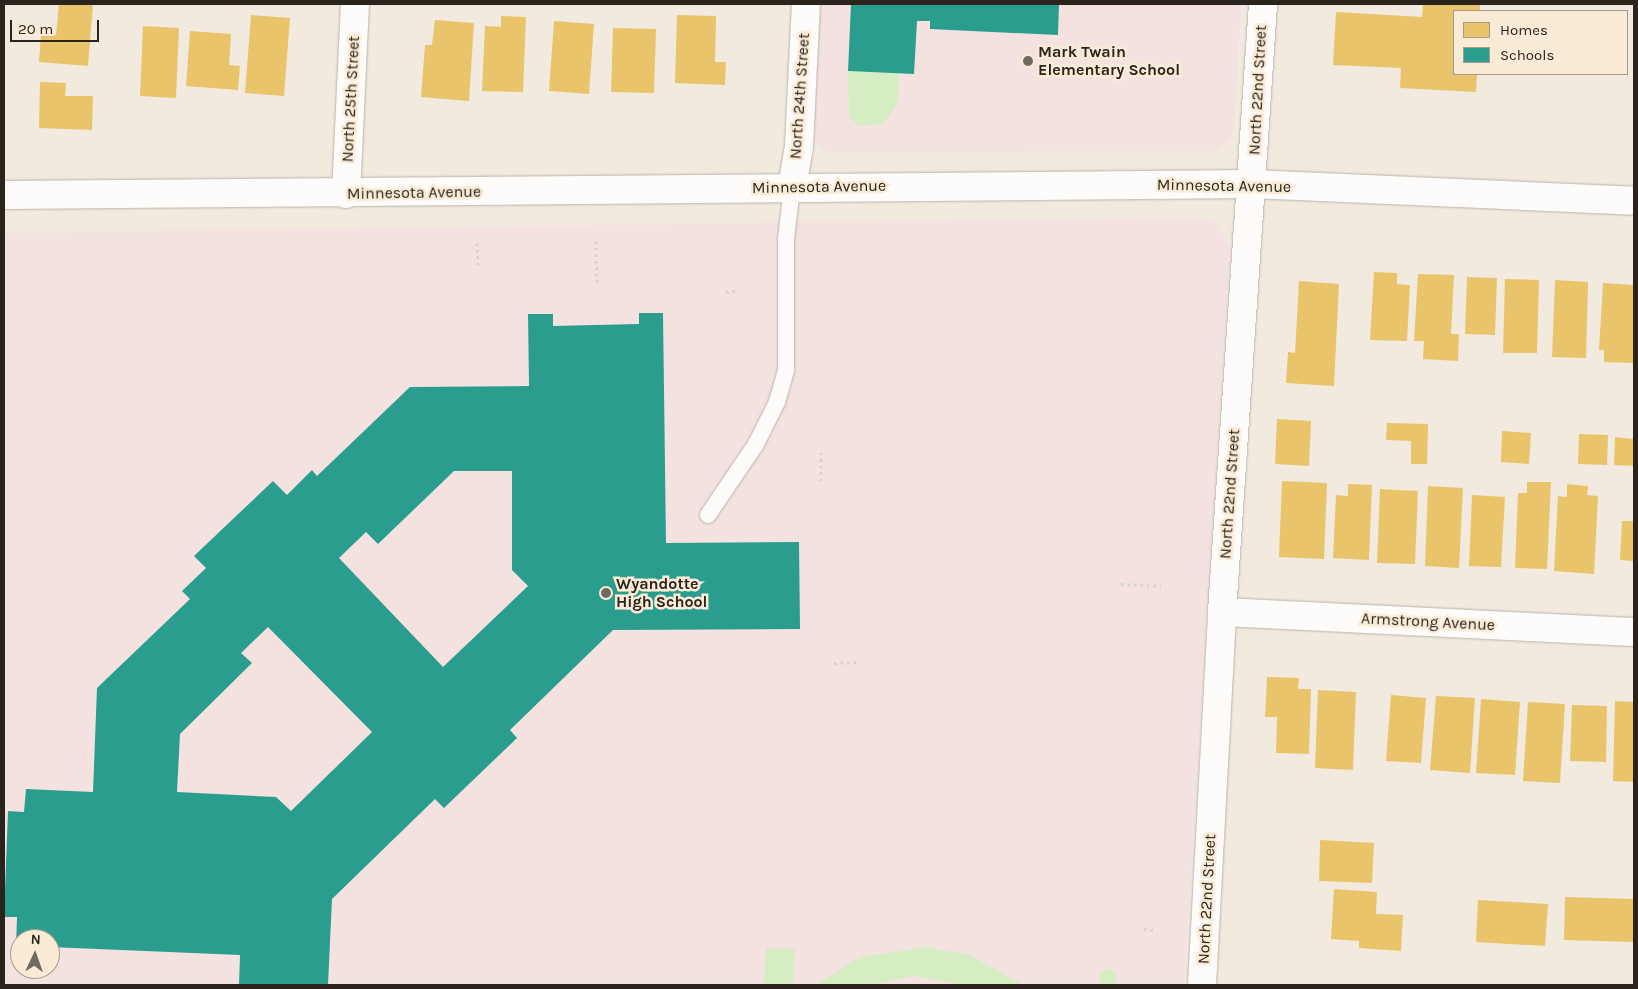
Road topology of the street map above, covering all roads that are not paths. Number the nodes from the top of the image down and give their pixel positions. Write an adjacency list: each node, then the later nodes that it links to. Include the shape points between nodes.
1 (355, 4): 6 (street, North 25th Street)
2 (806, 4): 5 (street, North 24th Street, via 800,146)
3 (1263, 4): 4 (street, North 22nd Street)
4 (1252, 184): 5 (street, Minnesota Avenue); 8 (street, Minnesota Avenue); 10 (street, North 22nd Street)
5 (792, 188): 6 (street, Minnesota Avenue); 9 (lane, via 786,239 786,370 777,402 756,444)
6 (346, 194): 7 (street, Minnesota Avenue)
7 (4, 195)
8 (1634, 201)
9 (708, 516)
10 (1222, 612): 11 (street, Armstrong Avenue); 12 (street, North 22nd Street)
11 (1634, 632)
12 (1202, 985)

